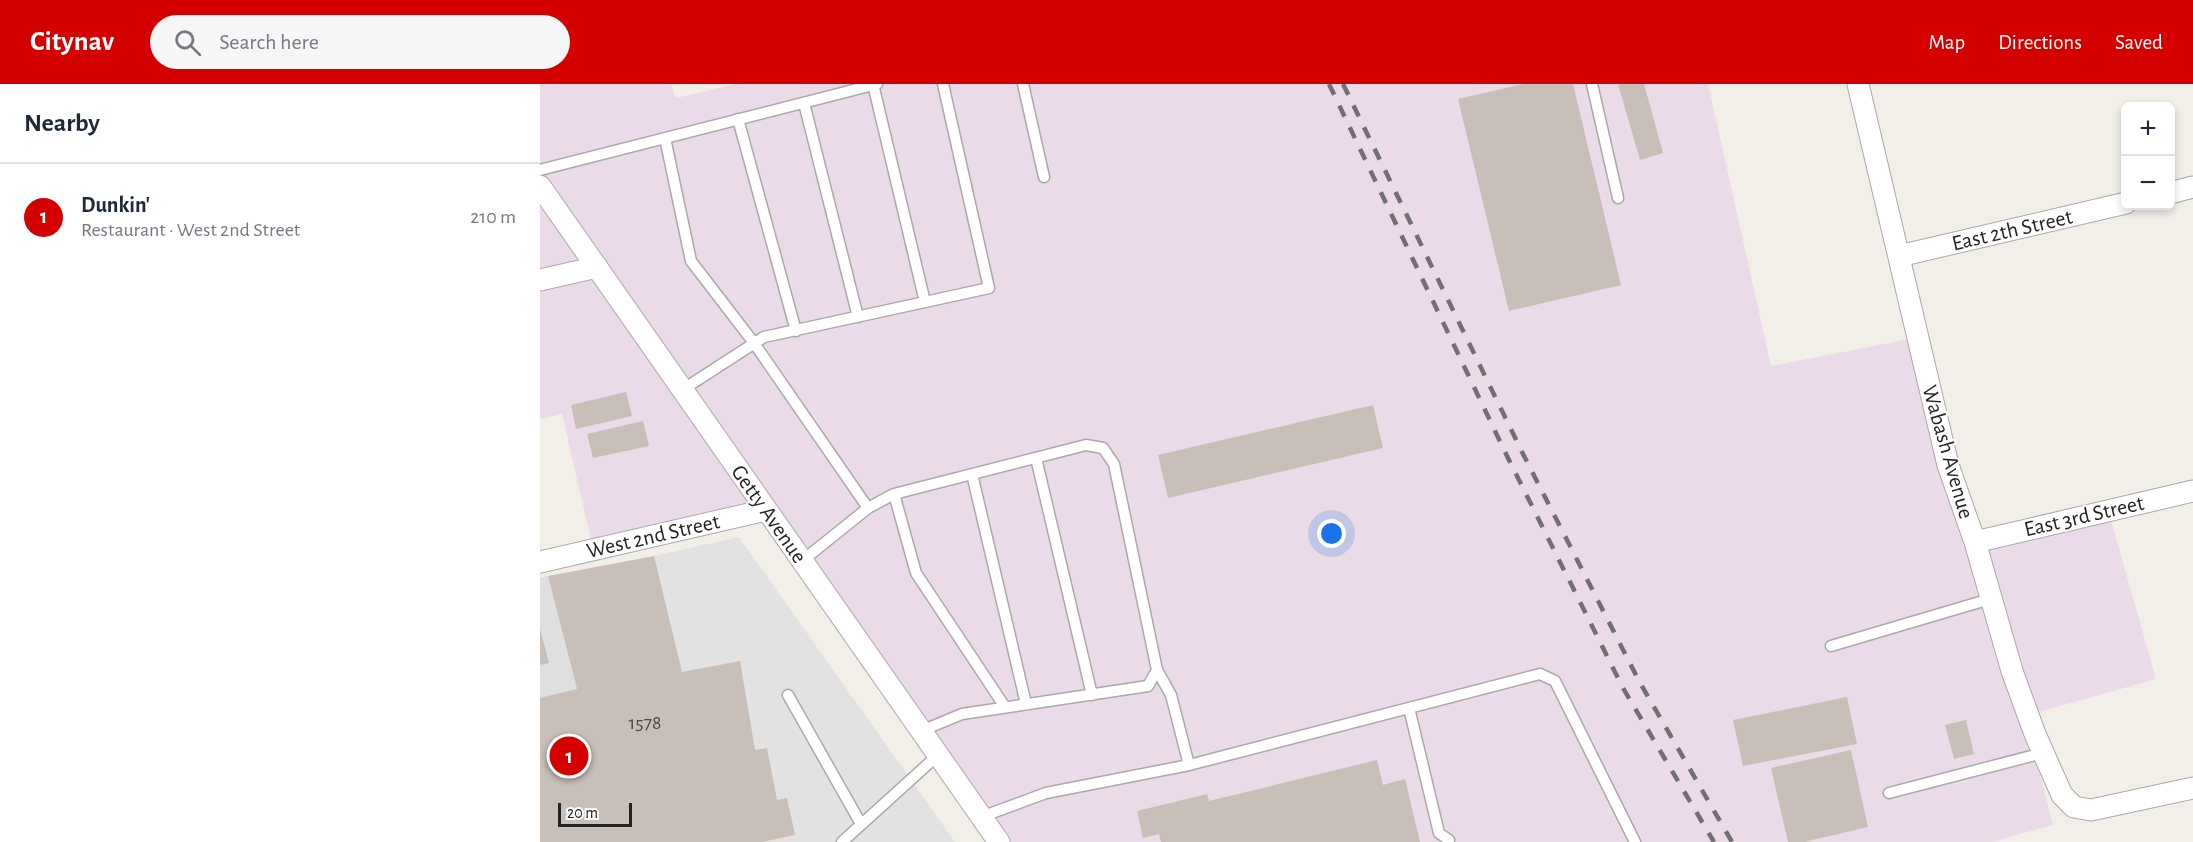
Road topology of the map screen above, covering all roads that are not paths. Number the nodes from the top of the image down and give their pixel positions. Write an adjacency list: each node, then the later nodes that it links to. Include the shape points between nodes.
1 (875, 84): 6 (lane); 19 (lane)
2 (943, 84): 19 (lane, via 989,288)
3 (1023, 84): 10 (lane)
4 (1592, 84): 14 (lane)
5 (1858, 84): 16 (street, Wabash Avenue)
6 (804, 103): 7 (lane); 20 (lane)
7 (738, 119): 8 (lane); 21 (lane)
8 (664, 138): 9 (lane); 22 (lane, via 691,261)
9 (540, 170)
10 (1044, 177)
11 (540, 186): 17 (street, Getty Avenue)
12 (2193, 187): 13 (street)
13 (2175, 192)
14 (1618, 198)
15 (2121, 204): 16 (street, East 2th Street)
16 (1899, 256): 30 (street, Wabash Avenue, via 1948,465)
17 (597, 267): 18 (street); 23 (street, Getty Avenue)
18 (540, 280)
19 (925, 302): 20 (lane)
20 (858, 318): 21 (lane)
21 (796, 332): 22 (lane, via 764,337)
22 (754, 343): 23 (lane); 28 (lane)
23 (682, 390): 29 (street, Getty Avenue)
24 (1036, 458): 25 (lane); 35 (lane, via 1086,445 1103,448 1114,464); 37 (lane)
25 (972, 474): 27 (lane); 38 (lane)
26 (2193, 490): 30 (street, East 3rd Street)
27 (894, 494): 28 (lane); 39 (lane, via 916,573)
28 (868, 508): 31 (lane)
29 (766, 510): 31 (street, Getty Avenue); 32 (street, West 2nd Street)
30 (1975, 542): 33 (street, Wabash Avenue)
31 (802, 561): 41 (street, Getty Avenue)
32 (540, 562)
33 (1990, 599): 34 (lane); 42 (street, Wabash Avenue)
34 (1831, 646)
35 (1157, 670): 37 (lane, via 1148,686); 44 (lane, via 1171,695)
36 (788, 695): 48 (lane)
37 (1092, 695): 38 (lane)
38 (1026, 705): 39 (lane)
39 (1005, 707): 41 (lane, via 962,714)
40 (1409, 708): 44 (lane); 49 (lane, via 1439,833); 52 (lane, via 1540,674 1555,681)
41 (921, 731): 43 (street, Getty Avenue)
42 (2043, 753): 45 (street, Wabash Avenue, via 2062,795 2074,807 2091,810); 46 (lane)
43 (938, 755): 47 (street, Getty Avenue); 48 (lane)
44 (1189, 765): 47 (lane, via 1046,794)
45 (2193, 788)
46 (1889, 793)
47 (981, 817): 51 (street, Getty Avenue)
48 (861, 824): 50 (lane)
49 (1449, 840)
50 (842, 842)
51 (999, 842)
52 (1635, 842)

